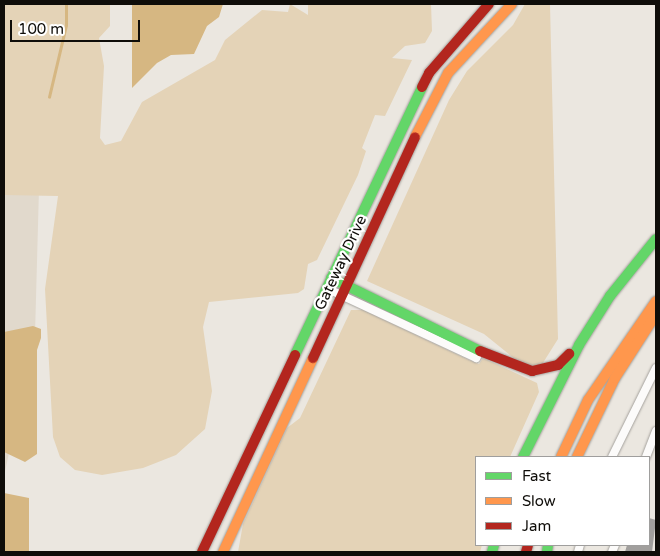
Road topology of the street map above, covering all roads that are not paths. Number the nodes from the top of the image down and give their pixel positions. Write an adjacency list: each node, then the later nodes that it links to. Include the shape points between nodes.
1 (489, 4): 3 (main road, Gateway Drive)
2 (512, 4): 4 (main road, Gateway Drive)
3 (459, 38): 4 (main road); 6 (main road, Gateway Drive, via 429,73)
4 (470, 50): 7 (main road, Gateway Drive, via 448,73 430,105)
5 (656, 239): 10 (main road, via 610,296)
6 (328, 283): 7 (main road); 18 (main road, Gateway Drive)
7 (345, 290): 10 (main road, via 478,354 532,371 558,365); 19 (main road, Gateway Drive)
8 (656, 300): 14 (main road, via 588,400)
9 (656, 314): 15 (main road, via 615,378)
10 (579, 345): 13 (main road)
11 (656, 368): 16 (street)
12 (656, 431): 17 (street)
13 (524, 456)
14 (561, 456)
15 (577, 456)
16 (612, 456)
17 (646, 456)
18 (211, 536): 19 (main road); 20 (main road, Gateway Drive)
19 (225, 548)
20 (202, 552)

